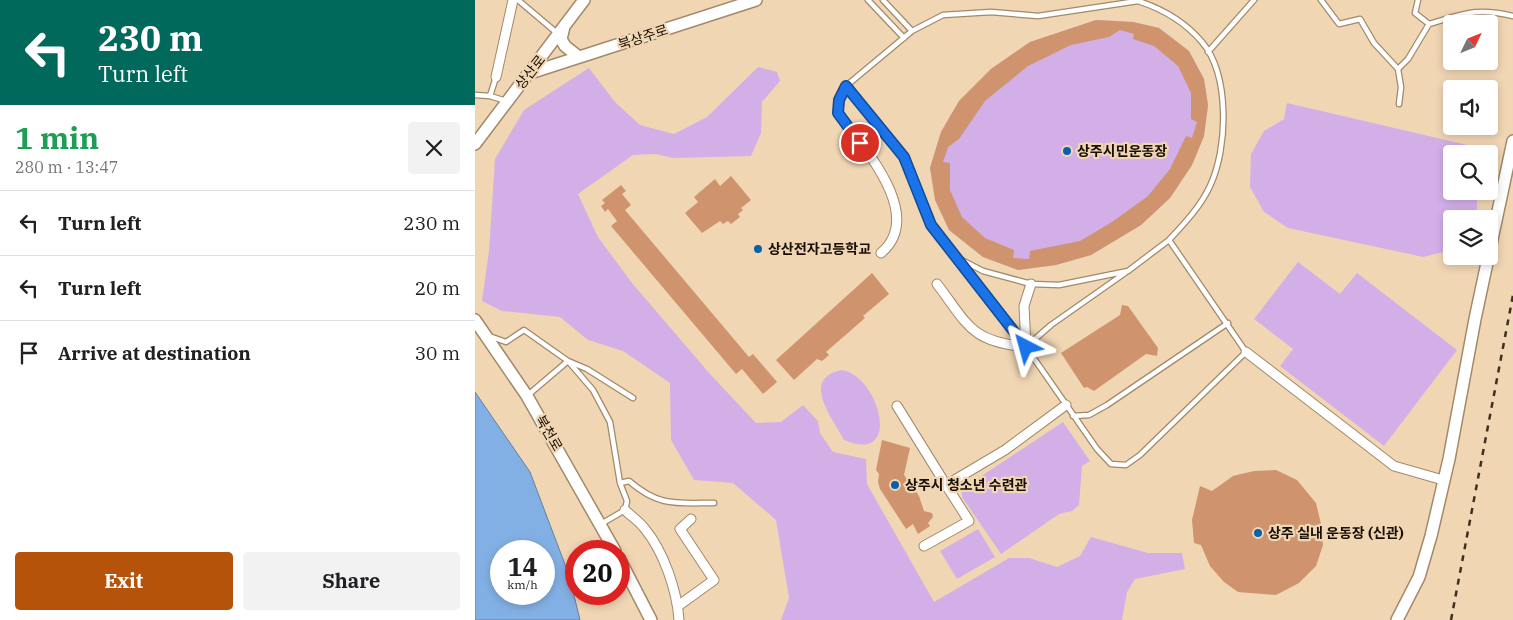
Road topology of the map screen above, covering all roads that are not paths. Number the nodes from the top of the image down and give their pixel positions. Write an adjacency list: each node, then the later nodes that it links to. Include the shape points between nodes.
1 (513, 0): 19 (street)
2 (518, 0): 12 (lane)
3 (584, 0): 12 (street, 상산로)
4 (756, 0): 16 (street, 북상주로)
5 (868, 0): 14 (lane)
6 (883, 0): 13 (lane)
7 (1254, 0): 15 (lane)
8 (1321, 0): 17 (lane, via 1339,24 1360,19 1374,43)
9 (1418, 0): 11 (lane, via 1415,13)
10 (1513, 16): 11 (lane, via 1491,10 1474,11)
11 (1429, 24): 17 (lane, via 1408,59)
12 (561, 29): 16 (street, via 565,46); 18 (street, 상산로)
13 (912, 31): 14 (lane); 15 (lane, via 943,15 991,12 1038,16 1139,1 1157,7 1183,23)
14 (904, 38): 20 (lane)
15 (1208, 52): 27 (lane, via 1224,102 1220,159 1210,186 1186,222)
16 (579, 57): 18 (street, 북상주로)
17 (1398, 69): 24 (lane)
18 (530, 73): 23 (street, 상산로)
19 (496, 78): 22 (lane)
20 (846, 86): 28 (street, via 839,100 838,113 871,158 895,200 898,226 891,244); 29 (lane, via 904,157 931,225)
21 (475, 94): 22 (lane)
22 (490, 96): 23 (lane)
23 (507, 101): 26 (street, 상산로)
24 (1399, 104)
25 (1513, 141): 44 (street)
26 (475, 144)
27 (1169, 240): 30 (lane); 34 (lane)
28 (881, 253)
29 (953, 255): 32 (lane, via 983,271); 36 (lane)
30 (1128, 271): 32 (lane, via 1059,285); 36 (lane, via 1051,325)
31 (937, 284): 36 (street, via 980,336 1000,344)
32 (1031, 284): 36 (street, via 1024,306)
33 (475, 320): 35 (street, 북천로)
34 (1228, 323): 37 (lane); 43 (lane, via 1107,405 1089,415)
35 (485, 334): 38 (lane, via 507,342 524,330); 39 (street, 북천로)
36 (1026, 347): 41 (lane)
37 (1246, 352): 43 (lane, via 1126,465 1111,464); 44 (street, via 1394,466)
38 (568, 362): 39 (lane); 40 (lane, via 587,369); 45 (lane, via 593,390 610,422)
39 (527, 396): 50 (street, 북천로)
40 (633, 398)
41 (1066, 405): 43 (lane); 46 (street, via 1005,450)
42 (897, 406): 46 (street)
43 (1073, 416)
44 (1443, 480): 57 (street, via 1419,577)
45 (620, 484): 47 (lane, via 629,481 644,494 661,502); 48 (lane, via 627,501)
46 (946, 485): 52 (street, via 969,521)
47 (714, 503)
48 (625, 510): 50 (lane); 54 (street, via 645,528 662,557)
49 (691, 519): 54 (street, via 681,529 714,580)
50 (600, 524): 51 (street, 북천로)
51 (609, 540)
52 (924, 546)
53 (630, 579): 55 (street)
54 (679, 606): 56 (street)
55 (651, 620)
56 (679, 620)
57 (1397, 620)

